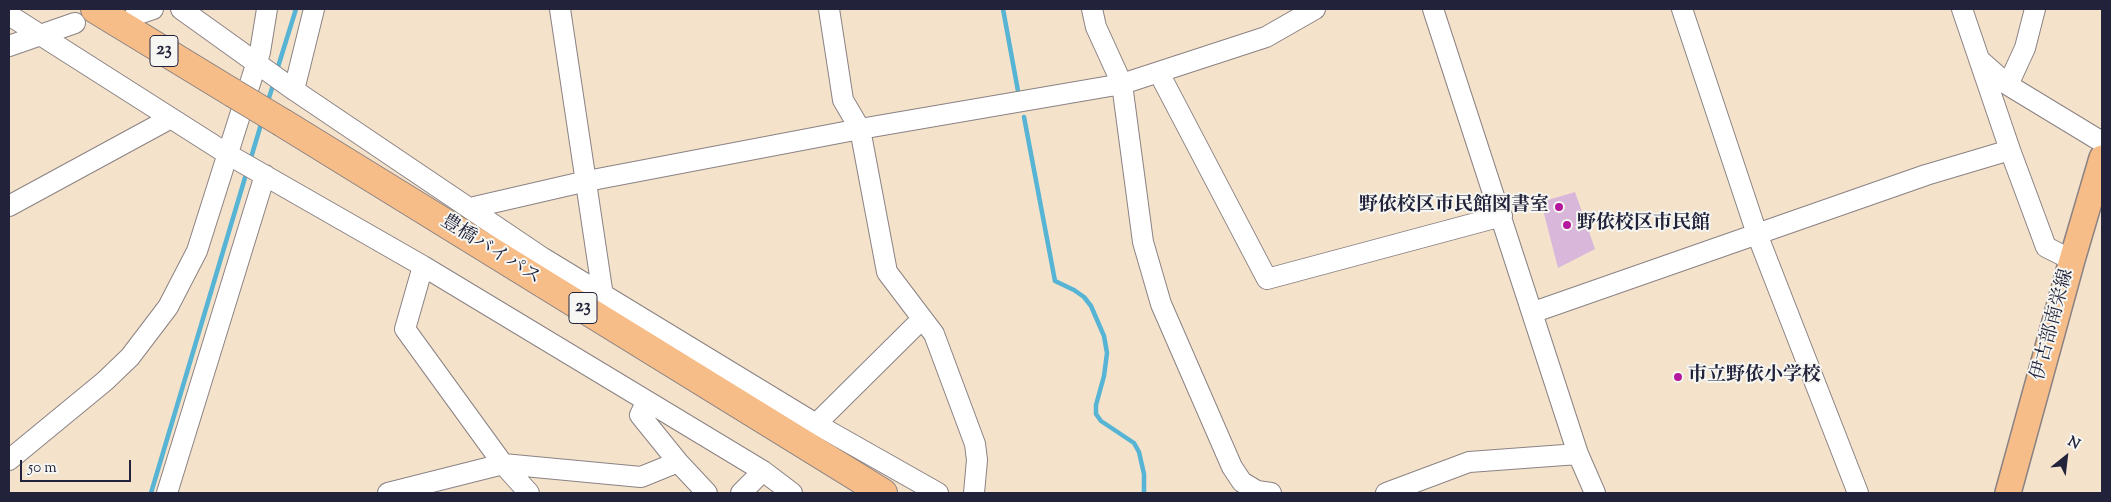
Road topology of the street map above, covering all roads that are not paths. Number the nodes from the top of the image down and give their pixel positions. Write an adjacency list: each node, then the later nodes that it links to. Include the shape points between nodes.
1 (181, 9): 17 (street)
2 (267, 9): 17 (street)
3 (314, 9): 21 (street)
4 (560, 9): 29 (street)
5 (829, 9): 23 (street, via 843,100)
6 (1092, 9): 19 (street, via 1096,27)
7 (1315, 9): 18 (street, via 1266,37)
8 (1433, 9): 32 (street)
9 (1682, 9): 33 (street)
10 (1962, 9): 16 (street)
11 (2035, 9): 20 (street, via 2025,48)
12 (9, 15): 14 (street)
13 (85, 16): 14 (street); 52 (highway, 豊橋バイパス / 23, bridge, via 233,93)
14 (42, 35): 15 (street); 22 (street)
15 (9, 46)
16 (1980, 61): 20 (street); 25 (street)
17 (260, 67): 21 (street); 26 (street)
18 (1159, 73): 19 (street); 32 (street, via 1267,279)
19 (1122, 84): 23 (street); 55 (street, via 1143,242 1161,304 1232,467 1242,482 1257,491)
20 (2008, 85): 24 (street)
21 (290, 87): 31 (street)
22 (171, 118): 26 (street); 30 (street)
23 (860, 129): 29 (street); 38 (street, via 887,272)
24 (2102, 142)
25 (2010, 150): 33 (street, via 1926,175); 34 (street, via 2046,247)
26 (232, 157): 28 (street); 42 (street, via 197,251 168,307 150,332 130,358 105,381)
27 (2102, 158): 34 (main road, 伊古部南栄線)
28 (260, 173): 35 (street); 46 (street)
29 (587, 181): 31 (street); 36 (street)
30 (9, 206)
31 (470, 208): 36 (street)
32 (1502, 216): 37 (street)
33 (1757, 234): 37 (street); 58 (street)
34 (2072, 260): 59 (main road, 伊古部南栄線)
35 (423, 266): 39 (street); 44 (street, via 405,328)
36 (603, 296): 40 (street)
37 (1534, 312): 41 (street)
38 (922, 319): 40 (street); 54 (street, via 934,334 975,444)
39 (648, 401): 43 (street, via 640,415); 45 (street)
40 (816, 424): 53 (street)
41 (1578, 454): 56 (street, via 1469,462); 57 (street)
42 (9, 460)
43 (678, 462): 44 (street, via 641,477); 49 (street)
44 (503, 464): 47 (street); 48 (street)
45 (763, 471): 50 (street); 51 (street)
46 (167, 493)
47 (388, 493)
48 (529, 493)
49 (707, 493)
50 (741, 493)
51 (792, 493)
52 (884, 493)
53 (938, 493)
54 (974, 493)
55 (1271, 493)
56 (1386, 493)
57 (1595, 493)
58 (1858, 493)
59 (2008, 493)

